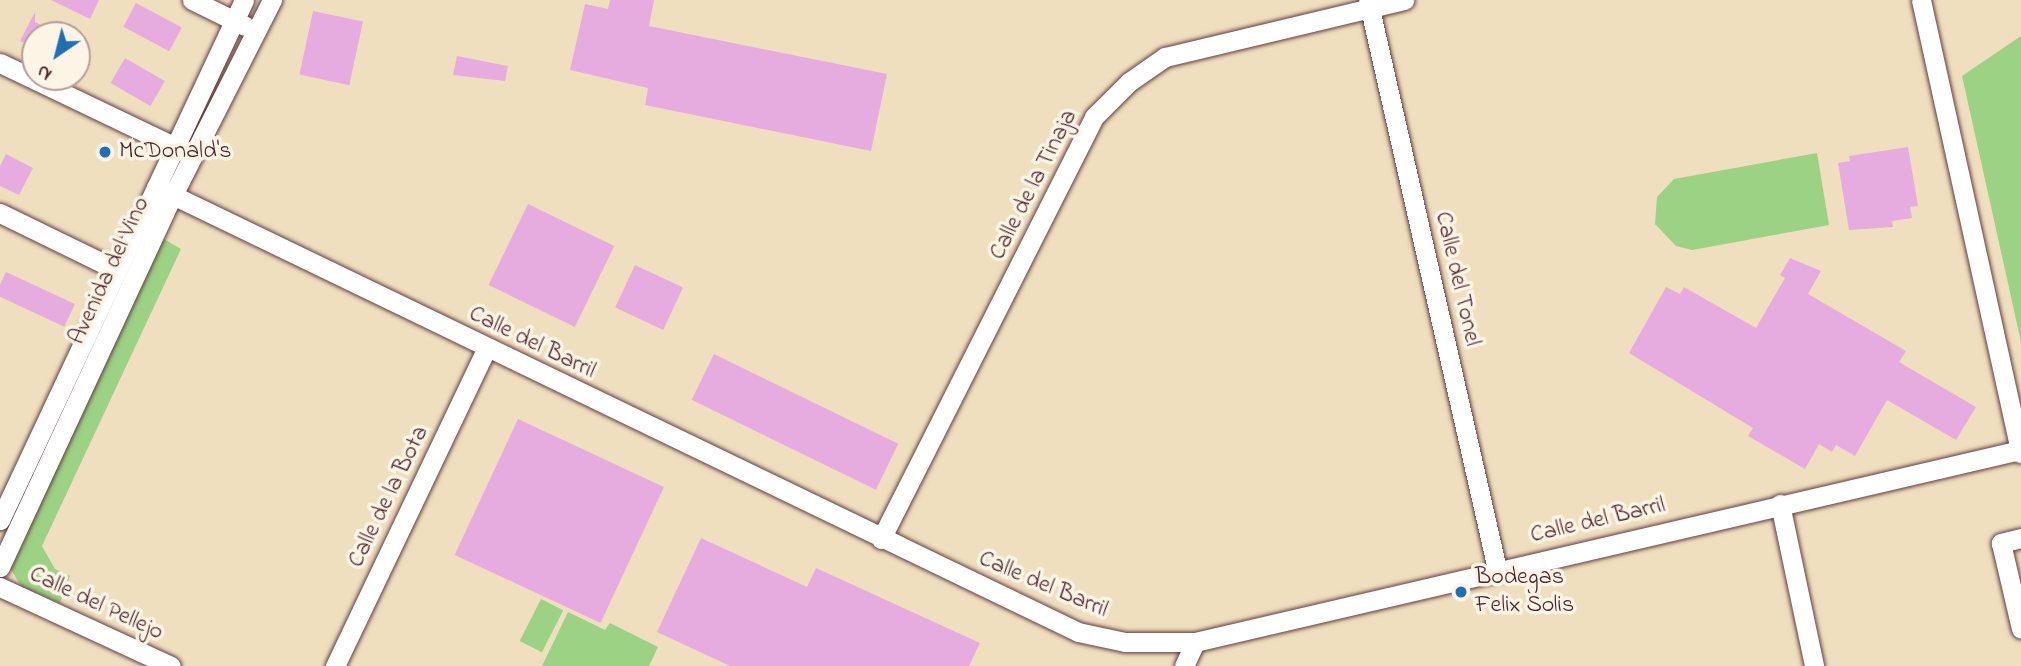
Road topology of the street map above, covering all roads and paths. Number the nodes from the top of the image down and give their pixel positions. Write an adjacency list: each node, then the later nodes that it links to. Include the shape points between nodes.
1 (192, 0): 7 (street)
2 (244, 0): 7 (street, Avenida del Vino)
3 (272, 0): 8 (street, Avenida del Vino)
4 (1404, 0): 6 (street, Calle de la Tinaja)
5 (1921, 0): 15 (street)
6 (1369, 3): 18 (street, Calle de la Tinaja, via 1165,57 1129,82 1094,117); 21 (street, Calle del Tonel)
7 (235, 20): 8 (street); 10 (street, Avenida del Vino)
8 (257, 32): 11 (street, Avenida del Vino)
9 (0, 63): 10 (street)
10 (174, 147): 11 (street, Avenida del Vino)
11 (164, 191): 13 (street, Avenida del Vino); 14 (street, Calle del Barril); 20 (street, Avenida del Vino)
12 (0, 213): 13 (street)
13 (115, 269): 17 (street, Avenida del Vino)
14 (487, 348): 18 (street, Calle del Barril); 26 (street, Calle de la Bota)
15 (2021, 451): 16 (street, Calle del Barril)
16 (1780, 504): 21 (street, Calle del Barril); 28 (street)
17 (0, 520)
18 (881, 538): 24 (street, Calle del Barril, via 1078,632 1125,642)
19 (2021, 538): 23 (street, via 2001,543)
20 (0, 566)
21 (1497, 569): 24 (street, Calle del Barril)
22 (0, 587): 25 (street, Calle del Pellejo)
23 (2021, 629)
24 (1195, 642): 27 (street)
25 (171, 666)
26 (335, 666)
27 (1184, 666)
28 (1814, 666)

